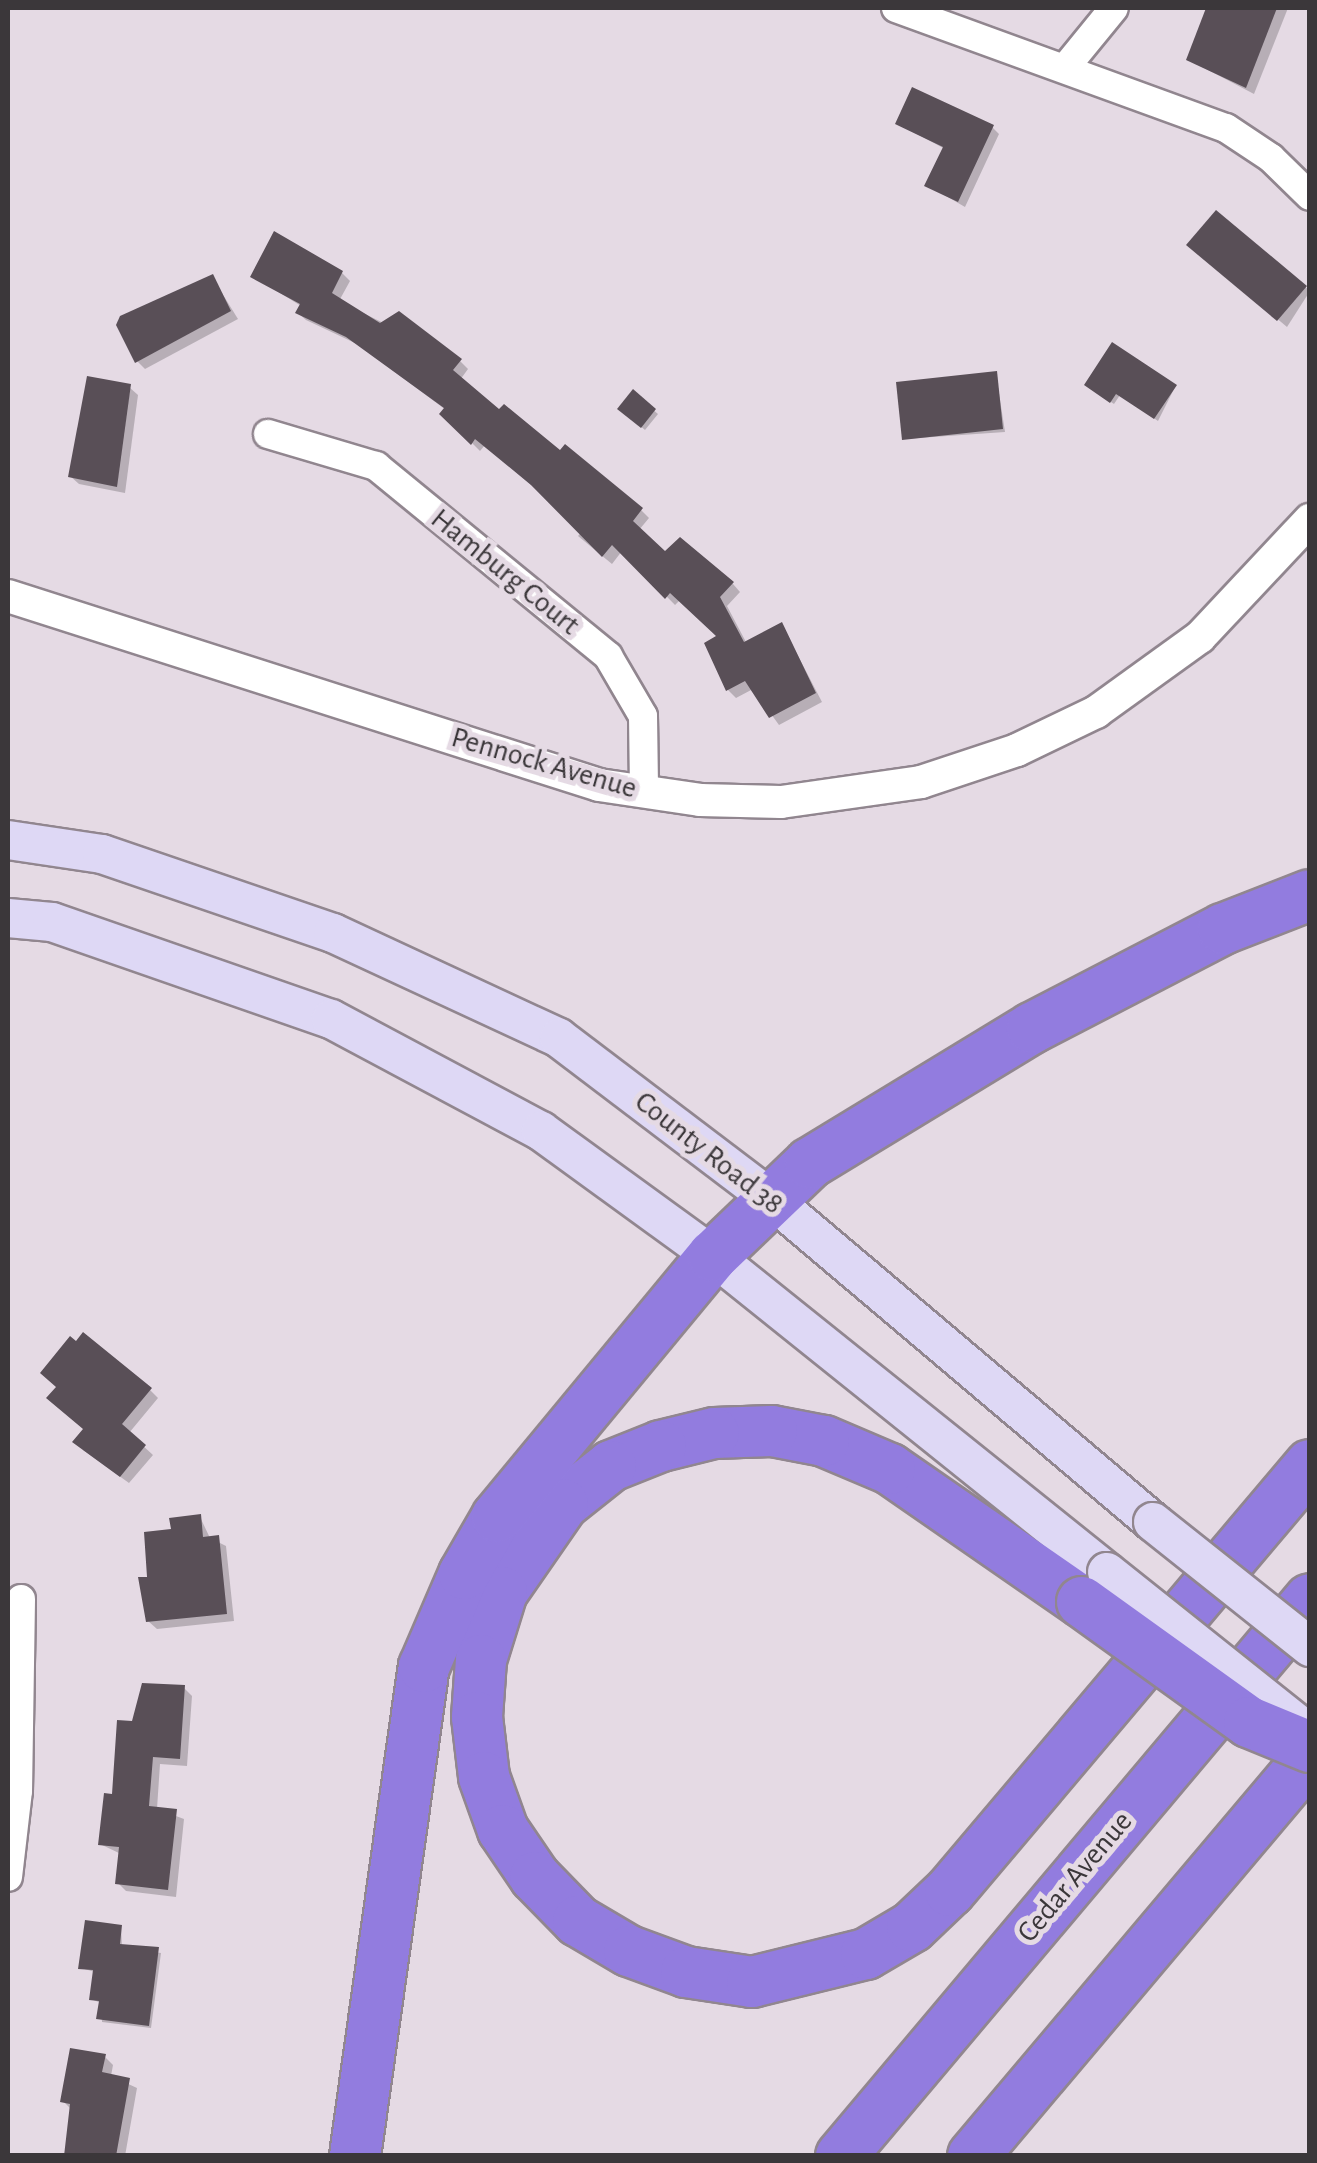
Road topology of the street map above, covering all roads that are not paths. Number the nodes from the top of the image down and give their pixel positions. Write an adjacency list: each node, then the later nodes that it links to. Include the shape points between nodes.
1 (896, 8): 3 (street)
2 (1114, 8): 3 (street)
3 (1065, 68): 4 (street, via 1226,128)
4 (1310, 196)
5 (268, 434): 8 (street, Hamburg Court, via 376,466 608,656 643,716)
6 (1310, 520): 8 (street, Pennock Avenue, via 1235,606 1157,671 1096,712 1017,750 921,782 853,795 781,802)
7 (8, 596): 8 (street, Pennock Avenue, via 599,785)
8 (644, 792)
9 (8, 840): 12 (main road, County Road 38, via 102,854 333,933 559,1038)
10 (1310, 894): 12 (highway, via 1223,929 1032,1028 810,1163)
11 (8, 918): 13 (main road, via 52,922 331,1018 540,1131)
12 (771, 1199): 13 (highway); 18 (main road, County Road 38, bridge)
13 (713, 1256): 15 (main road); 26 (highway, via 497,1518 424,1667)
14 (1310, 1465): 15 (highway, via 950,1890 912,1927 866,1954 752,1982 686,1972 629,1951 578,1921 535,1877 503,1830 484,1777 477,1717 481,1660 502,1592 563,1504 612,1466 714,1433 772,1431 824,1441 890,1469)
15 (1094, 1587): 19 (main road, bridge); 20 (highway, bridge, via 1249,1722)
16 (21, 1599): 22 (street)
17 (1310, 1599): 27 (highway, Cedar Avenue)
18 (1310, 1647)
19 (1310, 1734)
20 (1310, 1747)
21 (1310, 1757): 25 (highway)
22 (13, 1790): 24 (street)
23 (1310, 1810): 25 (highway)
24 (8, 1877)
25 (1011, 2110): 28 (highway)
26 (356, 2156)
27 (840, 2156)
28 (973, 2156)

